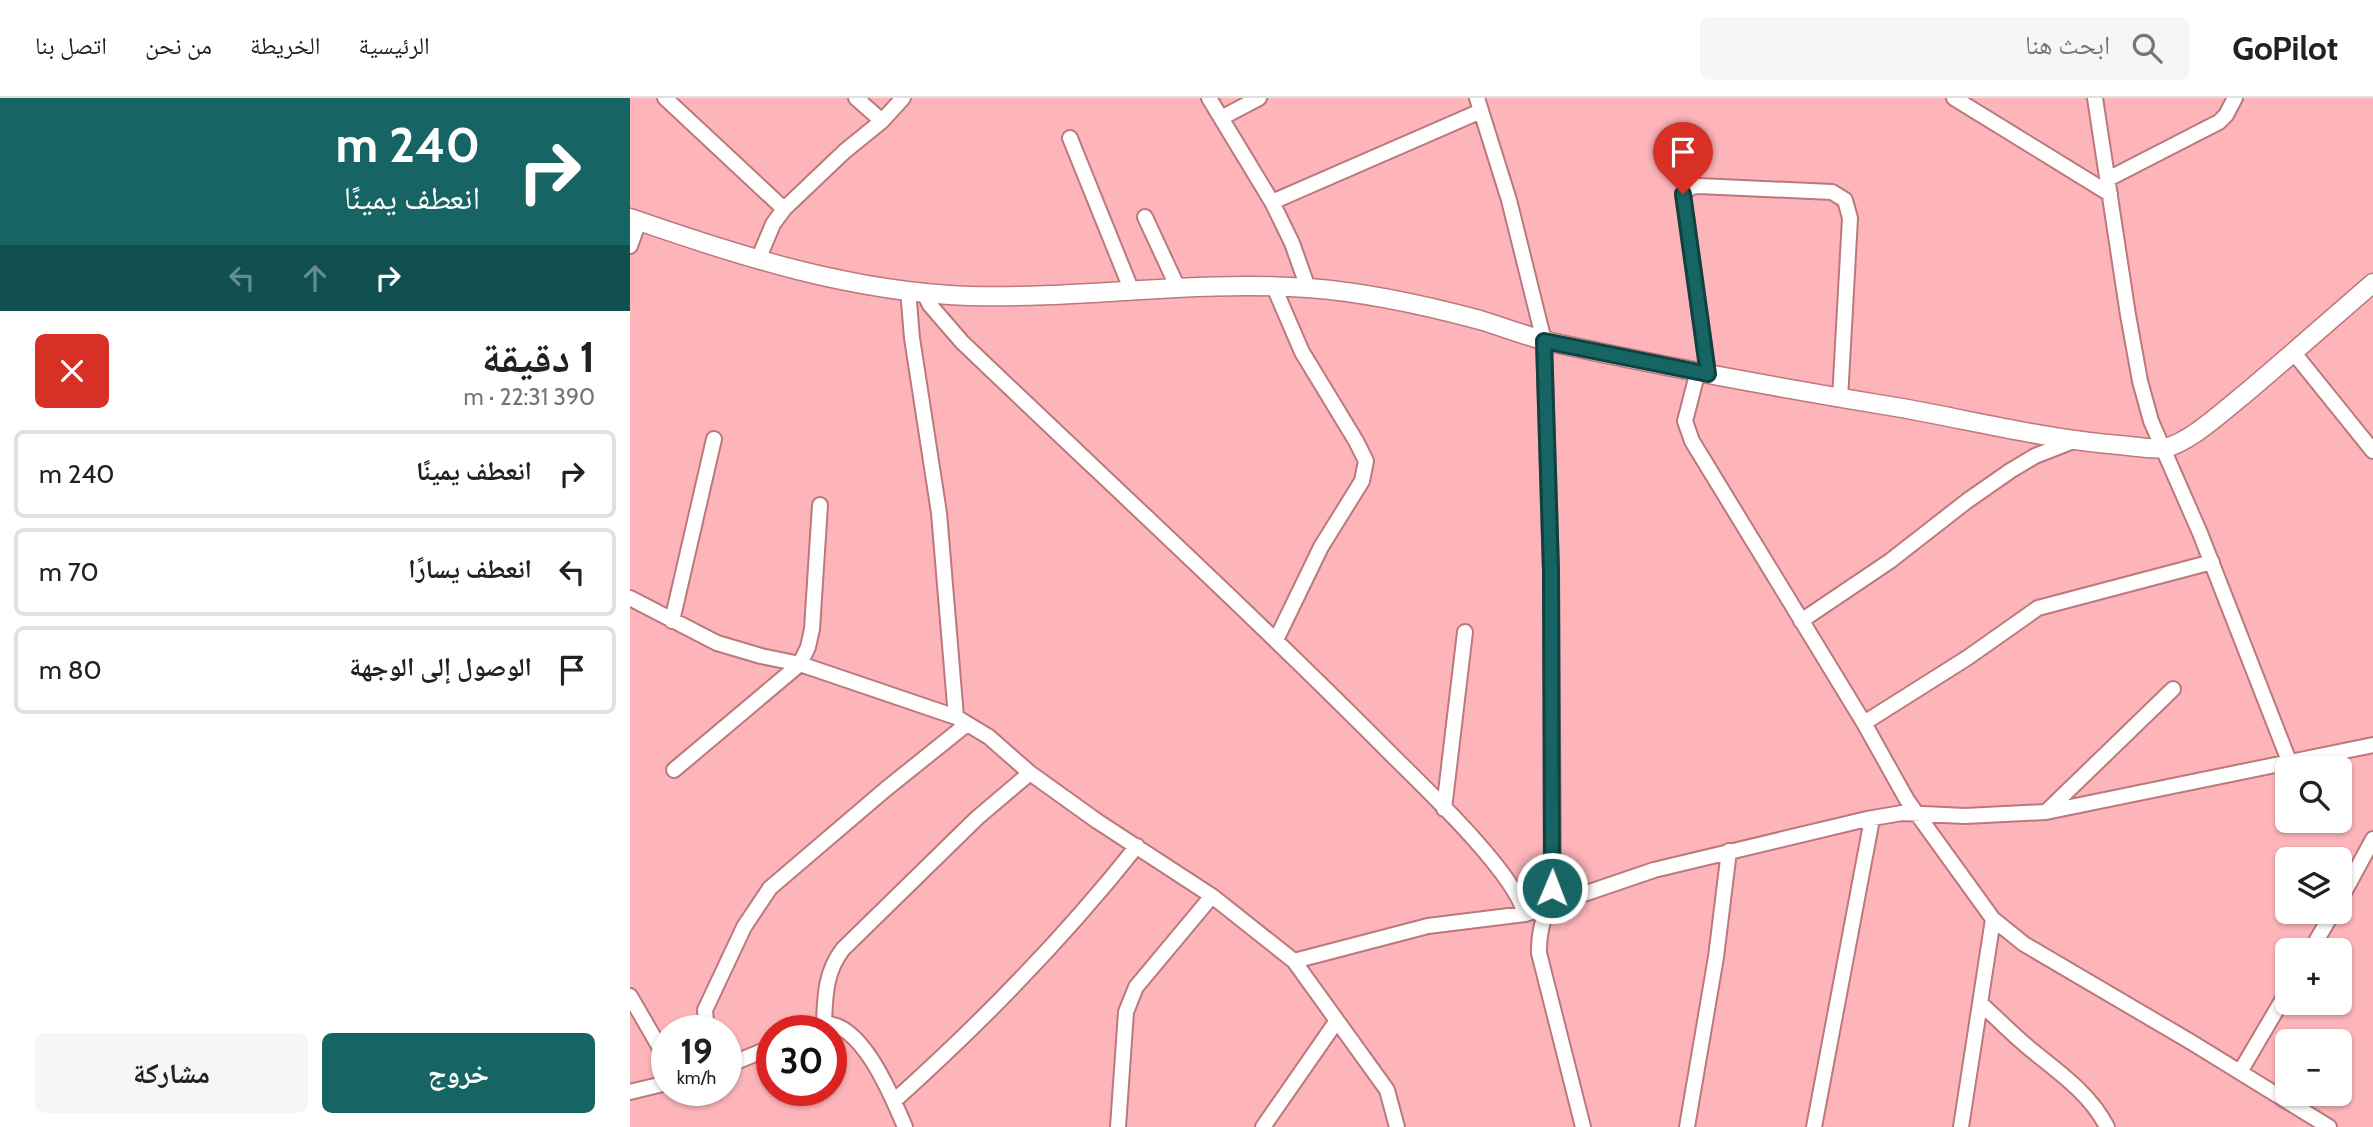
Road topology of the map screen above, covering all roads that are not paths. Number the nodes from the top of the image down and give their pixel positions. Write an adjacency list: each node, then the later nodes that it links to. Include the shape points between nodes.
1 (665, 98): 16 (street)
2 (856, 98): 11 (street)
3 (903, 98): 11 (street)
4 (1209, 98): 10 (street)
5 (1259, 98): 10 (street)
6 (1954, 98): 14 (street)
7 (2095, 98): 13 (street)
8 (2235, 98): 13 (street, via 2219,122)
9 (1479, 104): 15 (street); 27 (street, via 1509,200)
10 (1221, 118): 15 (street)
11 (883, 121): 16 (street)
12 (1070, 138): 25 (street)
13 (2108, 178): 14 (street)
14 (2110, 194): 33 (street, via 2140,381)
15 (1272, 202): 24 (street)
16 (785, 209): 20 (street, via 773,224)
17 (1145, 217): 22 (street)
18 (634, 220): 19 (street); 20 (street)
19 (630, 246)
20 (758, 260): 26 (street)
21 (2373, 283): 28 (street)
22 (1177, 286): 23 (street); 25 (street)
23 (1274, 288): 24 (street); 41 (street, via 1302,352 1366,461 1362,481 1321,547)
24 (1308, 288): 27 (street, via 1380,297)
25 (1130, 289): 26 (street, via 968,296)
26 (916, 291): 41 (street, via 962,342); 44 (street, via 912,338 939,513)
27 (1544, 341): 29 (street); 62 (street, via 1553,863)
28 (2294, 353): 33 (street, via 2208,423); 34 (street)
29 (1703, 373): 30 (street); 30 (street, via 1683,194 1699,186 1832,192 1845,200 1850,218); 39 (street, via 1686,412 1687,430)
30 (1840, 399): 32 (street)
31 (714, 439): 38 (street)
32 (2076, 439): 33 (street); 39 (street, via 2010,471)
33 (2163, 448): 36 (street)
34 (2373, 451)
35 (820, 505): 42 (street, via 812,629)
36 (2211, 562): 45 (street, via 2038,608); 47 (street)
37 (630, 598): 38 (street)
38 (672, 621): 42 (street, via 717,643)
39 (1801, 621): 45 (street)
40 (1465, 632): 52 (street)
41 (1276, 640): 52 (street)
42 (800, 664): 44 (street); 50 (street)
43 (2173, 689): 53 (street)
44 (961, 721): 51 (street, via 989,737); 69 (street, via 770,887 744,927)
45 (1864, 723): 54 (street)
46 (2373, 745): 48 (street)
47 (2287, 756)
48 (2315, 756)
49 (2275, 764): 53 (street)
50 (674, 770)
51 (1030, 773): 57 (street); 70 (street, via 977,818 843,949 828,976)
52 (1444, 809): 63 (street, via 1515,891)
53 (2046, 812): 54 (street)
54 (1916, 814): 55 (street); 64 (street)
55 (1872, 819): 58 (street); 84 (street)
56 (2373, 839): 59 (street)
57 (1137, 846): 61 (street); 77 (street, via 1059,938)
58 (1729, 851): 62 (street, via 1654,870); 83 (street)
59 (2370, 856): 60 (street)
60 (2352, 882)
61 (1212, 896): 65 (street); 79 (street, via 1136,987 1126,1012)
62 (1545, 909): 63 (street); 82 (street, via 1539,953)
63 (1525, 914): 65 (street, via 1428,926)
64 (1993, 919): 67 (street); 74 (street, via 2024,944)
65 (1294, 961): 71 (street)
66 (630, 996): 72 (street)
67 (1980, 1003): 85 (street); 86 (street, via 2059,1070 2088,1099)
68 (2275, 1012): 74 (street)
69 (705, 1015)
70 (824, 1015)
71 (1336, 1022): 80 (street); 81 (street, via 1387,1090)
72 (651, 1032)
73 (847, 1032): 77 (street, via 859,1041)
74 (2239, 1072): 87 (street)
75 (651, 1087): 76 (street)
76 (630, 1092)
77 (894, 1101): 78 (street)
78 (905, 1127)
79 (1118, 1127)
80 (1263, 1127)
81 (1397, 1127)
82 (1583, 1127)
83 (1687, 1127)
84 (1814, 1127)
85 (1961, 1127)
86 (2106, 1127)
87 (2329, 1127)

